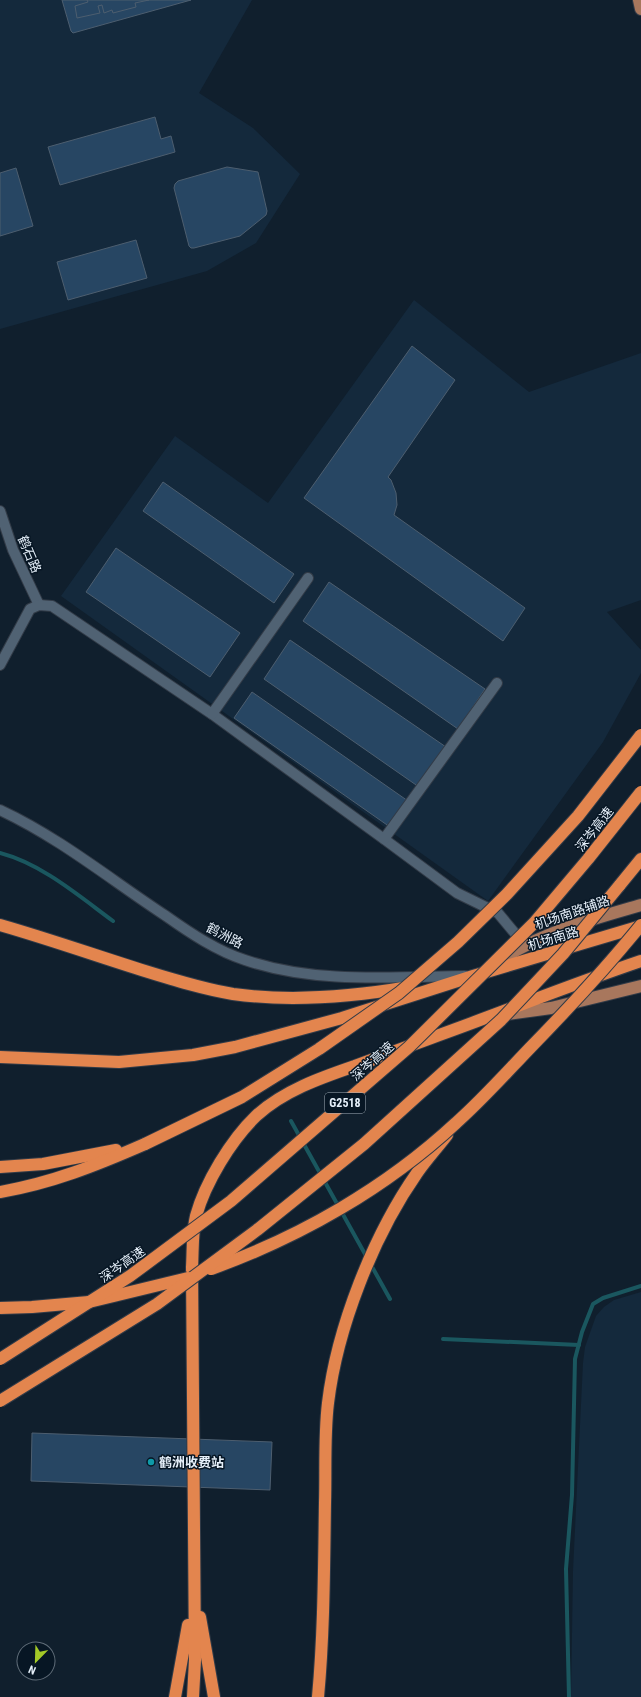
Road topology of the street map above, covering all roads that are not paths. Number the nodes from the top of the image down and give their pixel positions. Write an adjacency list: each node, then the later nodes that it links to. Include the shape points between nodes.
1 (639, 0): 2 (main road)
2 (641, 9)
3 (0, 511): 5 (street, 鹤石路, via 13,550)
4 (308, 578): 8 (street)
5 (39, 606): 6 (street, via 30,609); 8 (street, via 52,606)
6 (0, 665)
7 (497, 683): 12 (street)
8 (212, 714): 12 (street)
9 (641, 735): 24 (highway, bridge, via 578,816 507,894 458,942 399,993 320,1049 242,1097)
10 (641, 792): 28 (highway, 深岑高速 / G2518, bridge, via 534,922 409,1047 231,1201 130,1276)
11 (0, 810): 19 (street, 鹤洲路, via 60,843 184,929 244,960 295,972 322,975)
12 (384, 839): 17 (street, via 457,893 498,913)
13 (641, 858): 29 (highway, bridge, via 563,954 502,1020 364,1144 257,1230 157,1304)
14 (641, 905): 17 (main road, 机场南路辅路, via 563,928)
15 (0, 925): 19 (highway, via 200,987 232,994 297,998 363,994)
16 (641, 925): 19 (highway, 机场南路); 23 (highway, bridge, via 603,972)
17 (524, 944): 19 (main road, 机场南路辅路)
18 (641, 961): 21 (highway)
19 (473, 976): 22 (highway, via 342,1018 235,1047 193,1055 118,1062)
20 (641, 986): 21 (main road, via 551,1008)
21 (490, 1017): 30 (highway, via 319,1079 285,1096 270,1105 242,1131 214,1173 196,1217 192,1267)
22 (0, 1057)
23 (456, 1124): 27 (highway, bridge, via 410,1162 324,1218 238,1259 185,1278 89,1302); 34 (highway, bridge, via 417,1174 393,1213 358,1286 338,1355 328,1410 323,1639)
24 (145, 1144): 25 (highway, via 82,1158); 26 (highway, via 47,1182)
25 (0, 1167)
26 (0, 1192)
27 (0, 1308)
28 (0, 1360)
29 (0, 1401)
30 (194, 1589): 31 (highway); 32 (highway); 33 (highway)
31 (175, 1697)
32 (193, 1697)
33 (214, 1697)
34 (318, 1697)

